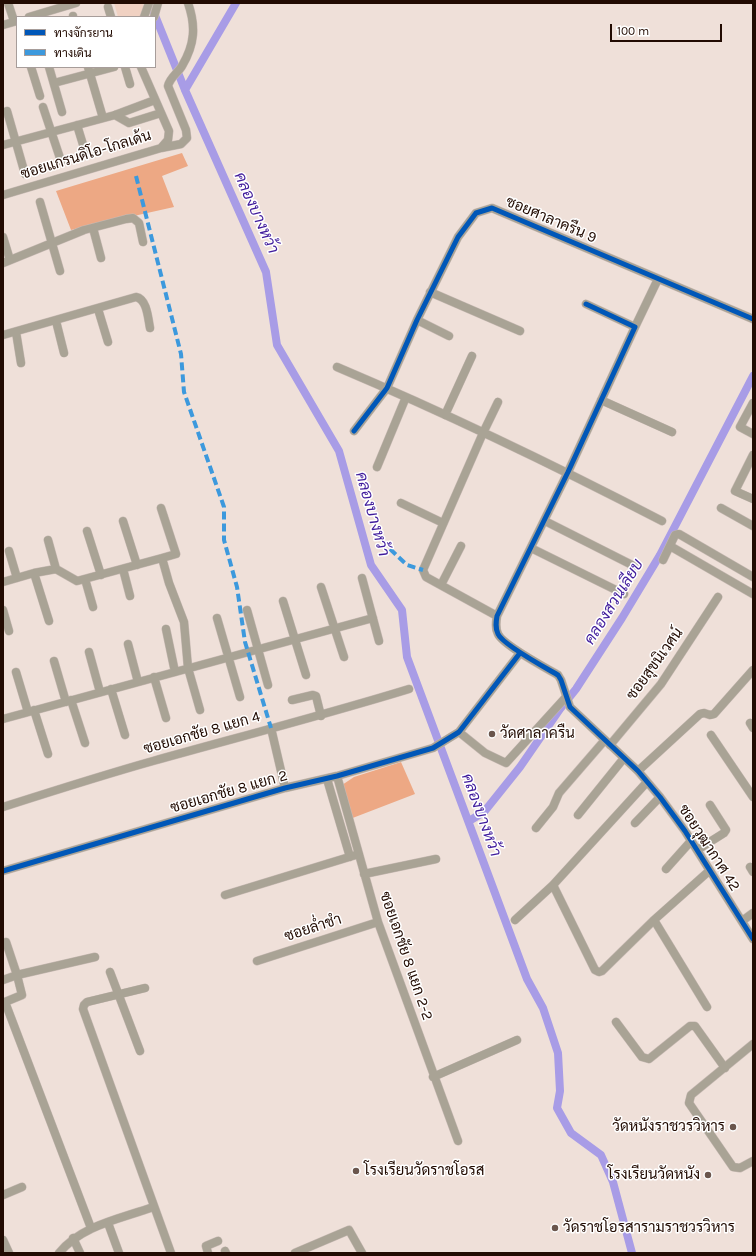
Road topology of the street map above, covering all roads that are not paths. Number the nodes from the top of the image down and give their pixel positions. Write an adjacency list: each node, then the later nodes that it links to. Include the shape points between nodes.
1 (8, 3): 10 (street)
2 (76, 3): 5 (street)
3 (158, 3): 9 (street)
4 (188, 3): 32 (street, via 194,19 189,51 182,67 168,86 187,138 181,144)
5 (47, 7): 7 (street)
6 (108, 7): 8 (street)
7 (31, 16)
8 (111, 16)
9 (154, 16)
10 (16, 21): 11 (street)
11 (3, 25)
12 (31, 68): 20 (street)
13 (49, 68): 18 (street)
14 (108, 68): 17 (street)
15 (125, 68): 19 (street)
16 (141, 68): 21 (street, ซอยแกรนดิโอ-โกลเด้น)
17 (89, 71): 18 (street); 27 (street)
18 (54, 83): 24 (street)
19 (130, 84)
20 (40, 96)
21 (155, 100): 25 (street, ซอยแกรนดิโอ-โกลเด้น); 26 (street)
22 (44, 107): 29 (street)
23 (7, 111): 30 (street)
24 (62, 112)
25 (161, 113): 26 (street, via 130,123); 32 (street, ซอยแกรนดิโอ-โกลเด้น, via 169,131 168,140)
26 (115, 115): 27 (street)
27 (103, 118): 28 (street)
28 (77, 125): 29 (street); 33 (street)
29 (51, 132): 30 (street); 34 (street)
30 (16, 142): 31 (street); 35 (street)
31 (3, 145)
32 (161, 148): 36 (street, ซอยแกรนดิโอ-โกลเด้น)
33 (85, 151)
34 (61, 161)
35 (25, 174)
36 (3, 195)
37 (40, 202): 41 (street)
38 (92, 228): 40 (street, via 132,218 139,223); 41 (street); 42 (street)
39 (3, 237): 43 (street)
40 (143, 242)
41 (52, 245): 43 (street); 44 (street)
42 (101, 258)
43 (6, 262)
44 (60, 271)
45 (658, 279): 46 (street, ซอยศาลาครืน 9, via 492,208 476,213 458,237); 49 (street, ซอยศาลาครืน 9); 53 (street)
46 (430, 292): 50 (street, ซอยศาลาครืน 9); 54 (street)
47 (586, 304): 53 (street)
48 (98, 309): 51 (street); 52 (street, via 139,298 144,303); 58 (street)
49 (753, 319)
50 (416, 320): 57 (street); 63 (street, ซอยศาลาครืน 9)
51 (56, 321): 55 (street); 59 (street)
52 (150, 328)
53 (635, 328): 65 (street)
54 (520, 331)
55 (16, 332): 56 (street); 61 (street)
56 (3, 335)
57 (449, 336)
58 (108, 342)
59 (64, 353)
60 (472, 356): 68 (street)
61 (21, 363)
62 (338, 367): 63 (street)
63 (387, 388): 64 (street); 69 (street, ซอยศาลาครืน 9)
64 (406, 397): 68 (street); 74 (street)
65 (601, 400): 70 (street); 75 (street)
66 (498, 402): 71 (street)
67 (753, 403): 72 (street, via 740,427)
68 (445, 416): 71 (street)
69 (354, 431)
70 (672, 432)
71 (483, 433): 75 (street); 83 (street)
72 (753, 434)
73 (753, 455): 76 (street, via 735,491)
74 (377, 467)
75 (568, 472): 81 (street); 82 (street)
76 (753, 499)
77 (401, 503): 83 (street)
78 (161, 508): 91 (street, via 176,554)
79 (721, 508): 84 (street)
80 (123, 521): 93 (street)
81 (545, 521): 89 (street); 94 (street)
82 (662, 521)
83 (443, 524): 104 (street, via 422,570 426,577)
84 (753, 526)
85 (87, 530): 98 (street)
86 (48, 540): 95 (street)
87 (461, 546): 104 (street)
88 (670, 546): 92 (street); 99 (street, via 675,535 679,534); 107 (street)
89 (531, 548): 106 (street); 114 (street)
90 (9, 550): 100 (street)
91 (162, 558): 93 (street); 130 (street, via 184,622)
92 (663, 560)
93 (137, 565): 96 (street)
94 (634, 566)
95 (56, 569): 97 (street); 102 (street, via 77,581)
96 (123, 569): 98 (street); 108 (street)
97 (34, 572): 100 (street); 117 (street)
98 (101, 575): 102 (street)
99 (753, 577)
100 (17, 578): 103 (street)
101 (362, 578): 116 (street)
102 (85, 579): 111 (street)
103 (3, 582)
104 (441, 585): 114 (street)
105 (321, 587): 118 (street)
106 (624, 594)
107 (753, 594)
108 (130, 596)
109 (718, 597): 155 (street, ซอยสุขนิเวศน์, via 661,684)
110 (283, 601): 121 (street)
111 (93, 607)
112 (3, 610): 120 (street)
113 (247, 610): 124 (street)
114 (497, 616): 126 (street, ซอยวุฒากาศ 42, via 498,636)
115 (217, 618): 127 (street)
116 (373, 618): 118 (street); 122 (street)
117 (49, 621)
118 (334, 628): 121 (street); 128 (street)
119 (166, 629): 133 (street)
120 (9, 632)
121 (295, 639): 124 (street); 134 (street)
122 (379, 641)
123 (128, 644): 136 (street)
124 (258, 649): 127 (street); 137 (street)
125 (89, 652): 140 (street)
126 (520, 653): 142 (street, ซอยวุฒากาศ 42, via 558,675 562,680); 151 (street)
127 (228, 657): 130 (street); 141 (street)
128 (344, 657)
129 (54, 661): 144 (street)
130 (188, 668): 133 (street); 145 (street)
131 (753, 670): 158 (street, via 714,714 700,714)
132 (16, 672): 146 (street)
133 (175, 672): 135 (street)
134 (306, 675)
135 (154, 677): 136 (street); 148 (street)
136 (138, 682): 138 (street)
137 (268, 685)
138 (111, 689): 140 (street); 152 (street)
139 (409, 689): 147 (street, ซอยเอกชัย 8 แยก 4)
140 (100, 692): 144 (street)
141 (240, 697)
142 (566, 698): 151 (street, via 506,763 485,753); 155 (street, ซอยวุฒากาศ 42, via 570,707)
143 (292, 700): 147 (street, via 316,696)
144 (68, 701): 146 (street); 154 (street)
145 (200, 710)
146 (31, 711): 149 (street); 156 (street)
147 (321, 716): 150 (street, ซอยเอกชัย 8 แยก 4)
148 (166, 718)
149 (3, 719)
150 (271, 728): 162 (street); 166 (street, ซอยเอกชัย 8 แยก 4, via 151,761)
151 (459, 732): 159 (street, ซอยเอกชัย 8 แยก 2, via 433,748)
152 (125, 734)
153 (711, 735): 164 (street)
154 (85, 743)
155 (607, 743): 157 (street, ซอยวุฒากาศ 42); 169 (street, ซอยสุขนิเวศน์, via 559,793 553,807)
156 (48, 754)
157 (624, 758): 158 (street, ซอยวุฒากาศ 42); 167 (street)
158 (638, 771): 161 (street, ซอยวุฒากาศ 42)
159 (337, 776): 160 (street, ซอยเอกชัย 8 แยก 2); 172 (street, ซอยเอกชัย 8 แยก 2-2)
160 (327, 779): 162 (street, ซอยเอกชัย 8 แยก 2); 173 (street)
161 (647, 782): 163 (street, ซอยวุฒากาศ 42); 179 (street)
162 (285, 788): 176 (street, ซอยเอกชัย 8 แยก 2)
163 (660, 797): 168 (street); 170 (street, ซอยวุฒากาศ 42)
164 (753, 797)
165 (710, 805): 171 (street, via 726,830)
166 (3, 807)
167 (578, 815)
168 (635, 823)
169 (536, 828)
170 (691, 841): 171 (street, ซอยวุฒากาศ 42); 175 (street)
171 (696, 850): 177 (street, ซอยวุฒากาศ 42)
172 (359, 854): 173 (street); 178 (street, ซอยเอกชัย 8 แยก 2-2)
173 (350, 857): 180 (street)
174 (436, 859): 178 (street)
175 (666, 869)
176 (3, 871)
177 (709, 871): 183 (street); 184 (street, ซอยวุฒากาศ 42)
178 (364, 874): 185 (street, ซอยเอกชัย 8 แยก 2-2)
179 (553, 885): 182 (street); 183 (street, via 598,972)
180 (225, 895)
181 (753, 913): 184 (street)
182 (515, 920)
183 (654, 920): 195 (street)
184 (742, 921): 186 (street, ซอยวุฒากาศ 42)
185 (378, 922): 189 (street, ซอยล่ำชำ); 201 (street, ซอยเอกชัย 8 แยก 2-2)
186 (753, 939)
187 (6, 942): 191 (street)
188 (94, 956): 191 (street)
189 (257, 961)
190 (110, 972): 194 (street)
191 (17, 976): 192 (street); 208 (street, via 22,995 6,1001 5,1004)
192 (3, 980)
193 (145, 988): 194 (street)
194 (119, 996): 199 (street); 206 (street, via 86,1002 83,1009)
195 (707, 1007)
196 (616, 1022): 200 (street, via 646,1059 650,1059 690,1026 695,1026)
197 (517, 1040): 201 (street)
198 (753, 1044): 200 (street)
199 (140, 1051)
200 (725, 1068): 203 (street, via 691,1095 690,1103 733,1167 740,1168)
201 (433, 1077): 202 (street, ซอยเอกชัย 8 แยก 2-2)
202 (458, 1142)
203 (753, 1161)
204 (22, 1187): 205 (street)
205 (3, 1195)
206 (153, 1207): 207 (street); 216 (street)
207 (108, 1223): 208 (street); 215 (street)
208 (91, 1228): 209 (street)
209 (73, 1238): 213 (street); 214 (street)
210 (3, 1240): 212 (street)
211 (218, 1241): 217 (street, via 206,1246)
212 (8, 1253)
213 (59, 1253)
214 (80, 1253)
215 (119, 1253)
216 (171, 1253)
217 (208, 1253)
218 (295, 1253): 219 (street, via 349,1230)
219 (362, 1253)

